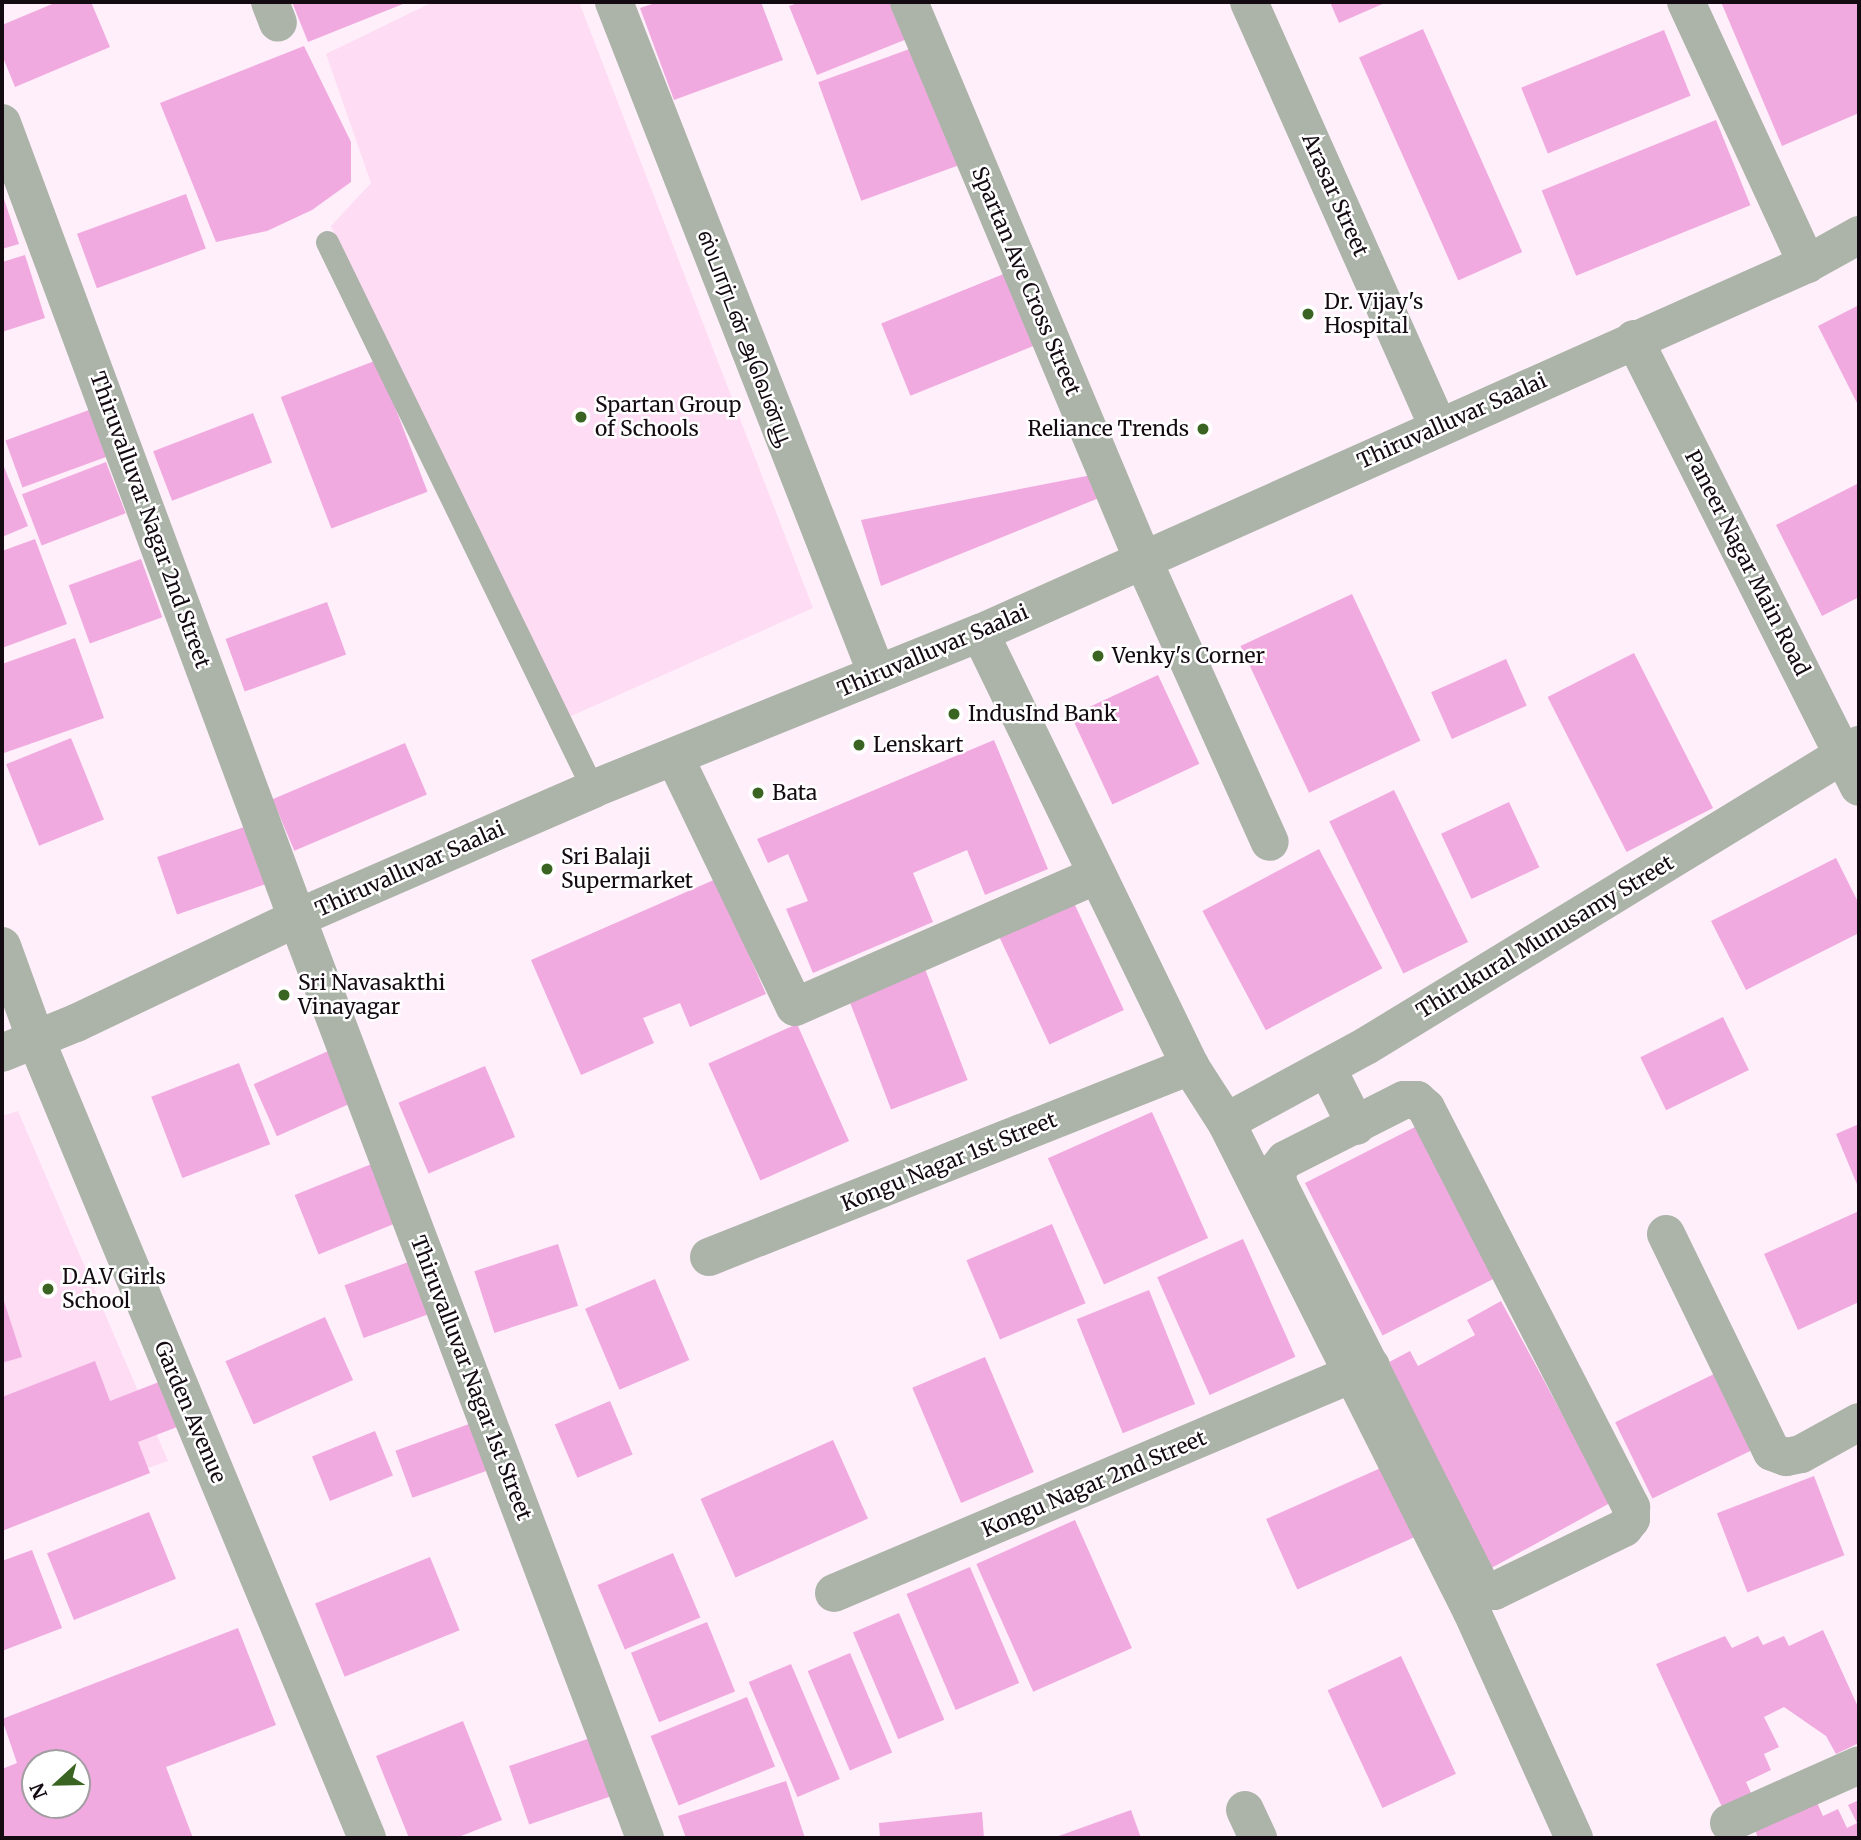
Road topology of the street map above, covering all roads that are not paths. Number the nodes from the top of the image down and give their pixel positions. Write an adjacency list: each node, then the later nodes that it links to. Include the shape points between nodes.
1 (614, 2): 13 (street, ஸ்பார்டன் அவென்யூ)
2 (909, 2): 11 (street, Spartan Ave Cross Street)
3 (1249, 2): 10 (street, Arasar Street)
4 (1686, 2): 8 (street)
5 (2, 122): 19 (street, Thiruvalluvar Nagar 2nd Street)
6 (1859, 235): 8 (street, Thiruvalluvar Saalai)
7 (327, 242): 16 (lane)
8 (1807, 264): 9 (street, Thiruvalluvar Saalai)
9 (1634, 339): 10 (street, Thiruvalluvar Saalai); 15 (street, Paneer Nagar Main Road)
10 (1438, 426): 11 (street, Thiruvalluvar Saalai)
11 (1143, 560): 12 (street, Thiruvalluvar Saalai); 17 (street, Spartan Ave Cross Street)
12 (980, 633): 13 (street, Thiruvalluvar Saalai); 18 (street)
13 (877, 674): 14 (street, Thiruvalluvar Saalai)
14 (675, 758): 16 (street, Thiruvalluvar Saalai); 18 (street, via 795,1007)
15 (1854, 762): 23 (street, Thirukural Munusamy Street)
16 (593, 789): 19 (street, Thiruvalluvar Saalai)
17 (1270, 842)
18 (1097, 875): 22 (street)
19 (297, 918): 21 (street, Thiruvalluvar Saalai); 34 (street, Thiruvalluvar Nagar 1st Street)
20 (2, 946): 21 (street, Garden Avenue)
21 (19, 1046): 33 (street, Garden Avenue)
22 (1190, 1066): 24 (street); 27 (street, Kongu Nagar 1st Street)
23 (1327, 1068): 24 (street, Thirukural Munusamy Street); 25 (street)
24 (1226, 1122): 28 (street)
25 (1356, 1126): 28 (street, via 1285,1160 1277,1170 1278,1183); 28 (street, via 1404,1100 1417,1100 1426,1108 1631,1507 1631,1519 1624,1528 1494,1591 1486,1590)
26 (1666, 1234): 29 (street, via 1772,1452 1786,1457 1801,1454)
27 (709, 1257)
28 (1362, 1370): 30 (street, Kongu Nagar 2nd Street); 35 (street)
29 (1859, 1422)
30 (834, 1593)
31 (1859, 1765): 32 (street)
32 (1729, 1824)
33 (367, 1838)
34 (645, 1838)
35 (1574, 1838)

